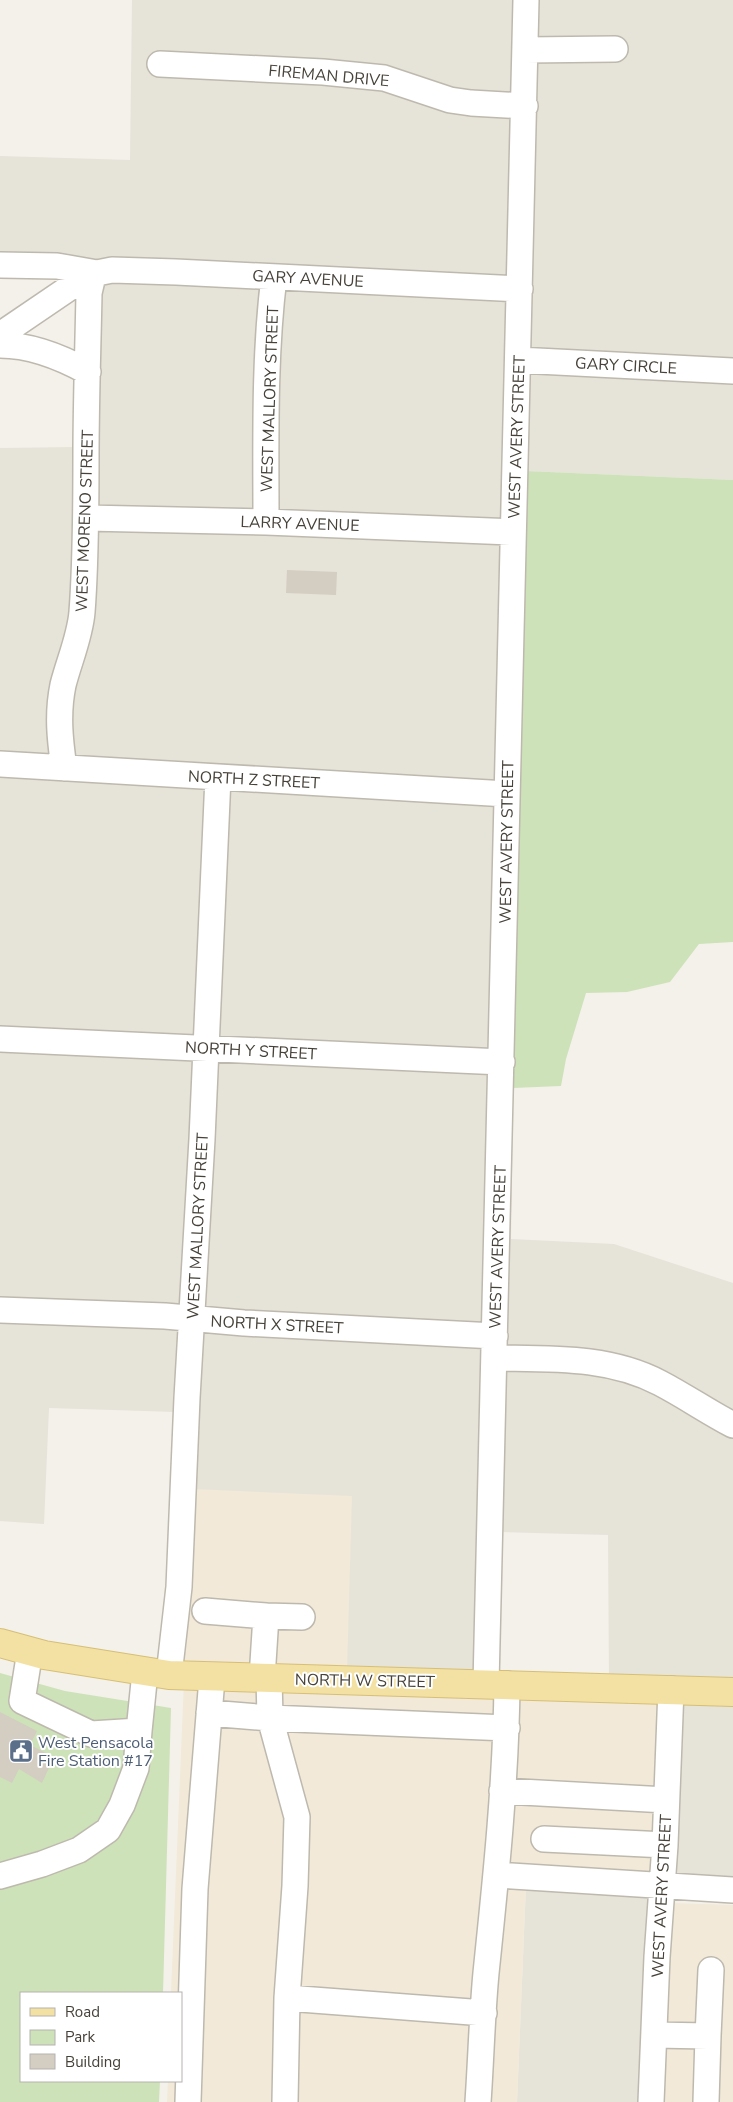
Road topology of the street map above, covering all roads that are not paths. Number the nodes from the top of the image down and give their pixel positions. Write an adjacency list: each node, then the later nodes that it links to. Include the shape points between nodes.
1 (526, 0): 3 (street, WEST AVERY STREET)
2 (615, 49): 3 (street)
3 (526, 50): 5 (street, WEST AVERY STREET)
4 (160, 64): 5 (street, FIREMAN DRIVE, via 384,78 450,100)
5 (525, 106): 9 (street, WEST AVERY STREET)
6 (0, 265): 8 (street, via 57,266)
7 (274, 277): 8 (street, GARY AVENUE, via 112,270); 9 (street, GARY AVENUE); 16 (street, WEST MALLORY STREET, via 266,428)
8 (93, 279): 10 (street, via 75,284); 14 (street, WEST MORENO STREET)
9 (520, 289): 12 (street, WEST AVERY STREET)
10 (0, 335)
11 (0, 345): 14 (street, via 18,345 38,351)
12 (518, 360): 13 (street, GARY CIRCLE); 17 (street, WEST AVERY STREET)
13 (733, 370)
14 (88, 372): 15 (street, WEST MORENO STREET)
15 (87, 518): 16 (street, LARRY AVENUE); 19 (street, WEST MORENO STREET, via 82,614 59,713)
16 (266, 522): 17 (street, LARRY AVENUE)
17 (513, 532): 21 (street, WEST AVERY STREET)
18 (0, 764): 19 (street, NORTH Z STREET)
19 (64, 768): 20 (street, NORTH Z STREET)
20 (218, 777): 21 (street, NORTH Z STREET); 23 (street, WEST MALLORY STREET)
21 (507, 794): 24 (street, WEST AVERY STREET)
22 (0, 1039): 23 (street, NORTH Y STREET)
23 (206, 1048): 24 (street, NORTH Y STREET); 26 (street, WEST MALLORY STREET)
24 (502, 1062): 27 (street, WEST AVERY STREET)
25 (0, 1310): 26 (street, NORTH X STREET)
26 (191, 1318): 27 (street, NORTH X STREET); 34 (street, WEST MALLORY STREET, via 179,1587)
27 (495, 1347): 28 (street, NORTH X STREET, via 550,1358 608,1364 660,1383); 37 (street, WEST AVERY STREET)
28 (733, 1425)
29 (205, 1612): 30 (street)
30 (266, 1616): 31 (street); 36 (street)
31 (302, 1617)
32 (0, 1643): 33 (main road, NORTH W STREET)
33 (30, 1651): 34 (main road, NORTH W STREET); 43 (street, via 22,1701 92,1734)
34 (157, 1673): 35 (main road, NORTH W STREET); 43 (street, WEST MALLORY STREET)
35 (212, 1678): 36 (main road, NORTH W STREET); 40 (street)
36 (265, 1678): 37 (main road, NORTH W STREET); 41 (street)
37 (497, 1684): 38 (main road, NORTH W STREET); 42 (street, WEST AVERY STREET)
38 (671, 1689): 39 (main road, NORTH W STREET); 45 (street, WEST AVERY STREET)
39 (733, 1692)
40 (209, 1713): 41 (street); 57 (street, via 195,1889)
41 (270, 1718): 42 (street); 53 (street, via 297,1817)
42 (507, 1728): 44 (street, WEST AVERY STREET)
43 (139, 1731): 49 (street, WEST MALLORY STREET, via 136,1768 108,1830 79,1850)
44 (502, 1791): 45 (street); 48 (street, WEST AVERY STREET)
45 (666, 1800): 47 (street, WEST AVERY STREET)
46 (544, 1839): 47 (street)
47 (665, 1845): 50 (street, WEST AVERY STREET)
48 (498, 1875): 50 (street); 54 (street, WEST AVERY STREET)
49 (0, 1876)
50 (663, 1885): 51 (street); 55 (street, WEST AVERY STREET)
51 (733, 1890)
52 (711, 1970): 56 (street)
53 (287, 1998): 54 (street); 58 (street)
54 (484, 2013): 59 (street, WEST AVERY STREET)
55 (654, 2035): 56 (street); 60 (street, WEST AVERY STREET)
56 (708, 2036): 61 (street)
57 (188, 2102)
58 (285, 2102)
59 (478, 2102)
60 (651, 2102)
61 (706, 2102)

